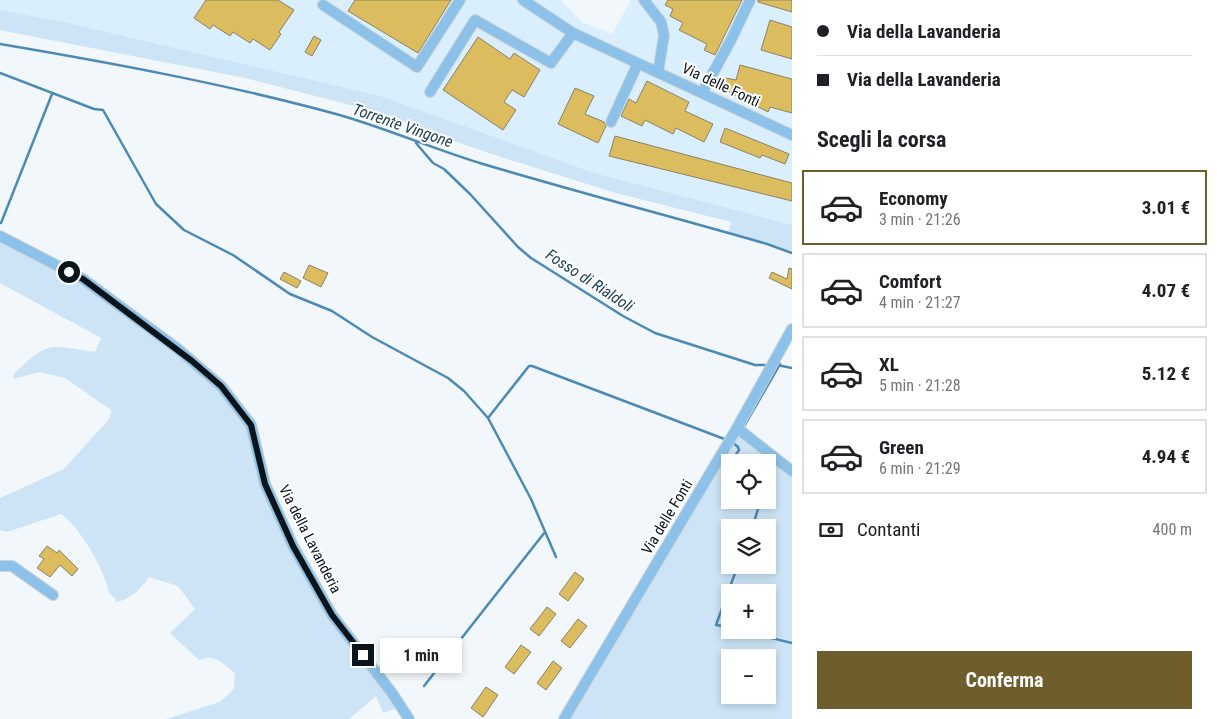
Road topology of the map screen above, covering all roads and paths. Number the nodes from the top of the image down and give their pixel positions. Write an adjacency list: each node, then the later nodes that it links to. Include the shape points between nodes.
1 (460, 0): 5 (street, via 417,67)
2 (523, 0): 6 (street, Via delle Fonti)
3 (644, 0): 8 (street, via 660,22 664,36)
4 (750, 0): 10 (street)
5 (322, 2)
6 (573, 33): 7 (street, Via delle Fonti); 9 (street, via 551,63 475,20)
7 (638, 64): 8 (street, Via delle Fonti); 11 (street)
8 (658, 73): 10 (street, Via delle Fonti)
9 (430, 92)
10 (702, 93): 12 (street, Via delle Fonti)
11 (612, 122)
12 (792, 134)
13 (0, 236): 19 (street, Via della Lavanderia, via 83,279 178,349 221,386 251,425 265,484 293,546 327,607)
14 (792, 329): 15 (street, Via delle Fonti)
15 (738, 428): 16 (street); 20 (street, Via delle Fonti)
16 (792, 471)
17 (0, 566): 18 (street, via 12,566)
18 (52, 594)
19 (409, 719)
20 (564, 719)

